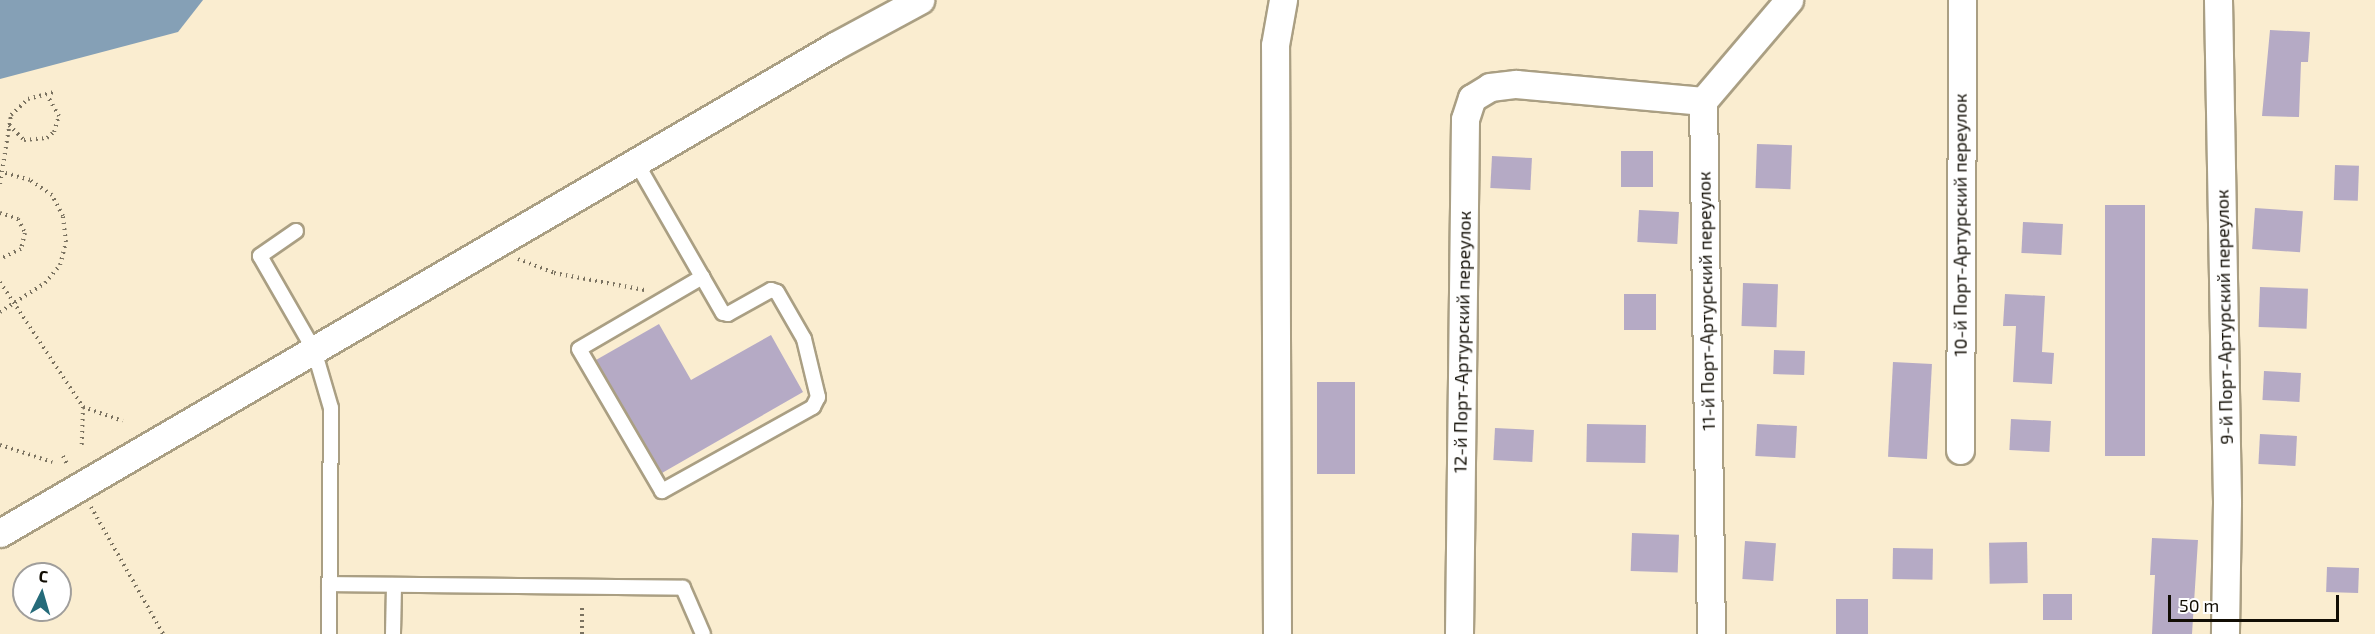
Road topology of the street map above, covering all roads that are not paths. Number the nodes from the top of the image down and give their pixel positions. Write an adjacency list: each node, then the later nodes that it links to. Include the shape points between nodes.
1 (920, 0): 7 (street)
2 (1283, 0): 18 (street, via 1275,45)
3 (1789, 0): 6 (street)
4 (1962, 0): 11 (street, 10-й Порт-Артурский переулок)
5 (2218, 0): 21 (street, 9-й Порт-Артурский переулок, via 2227,503)
6 (1703, 101): 19 (street, 12-й Порт-Артурский переулок, via 1516,84 1490,87 1472,98 1465,119); 20 (street, 11-й Порт-Артурский переулок)
7 (636, 162): 9 (lane); 10 (street)
8 (296, 231): 10 (lane, via 260,256)
9 (702, 277): 9 (lane, via 726,315 771,290 777,292 804,339 817,403 662,491 579,349)
10 (314, 350): 12 (street); 13 (lane, via 331,408)
11 (1960, 450)
12 (0, 533)
13 (329, 584): 14 (lane); 15 (lane)
14 (394, 585): 16 (lane); 17 (lane, via 683,588)
15 (329, 634)
16 (393, 634)
17 (703, 634)
18 (1277, 634)
19 (1459, 634)
20 (1711, 634)
21 (2225, 634)

